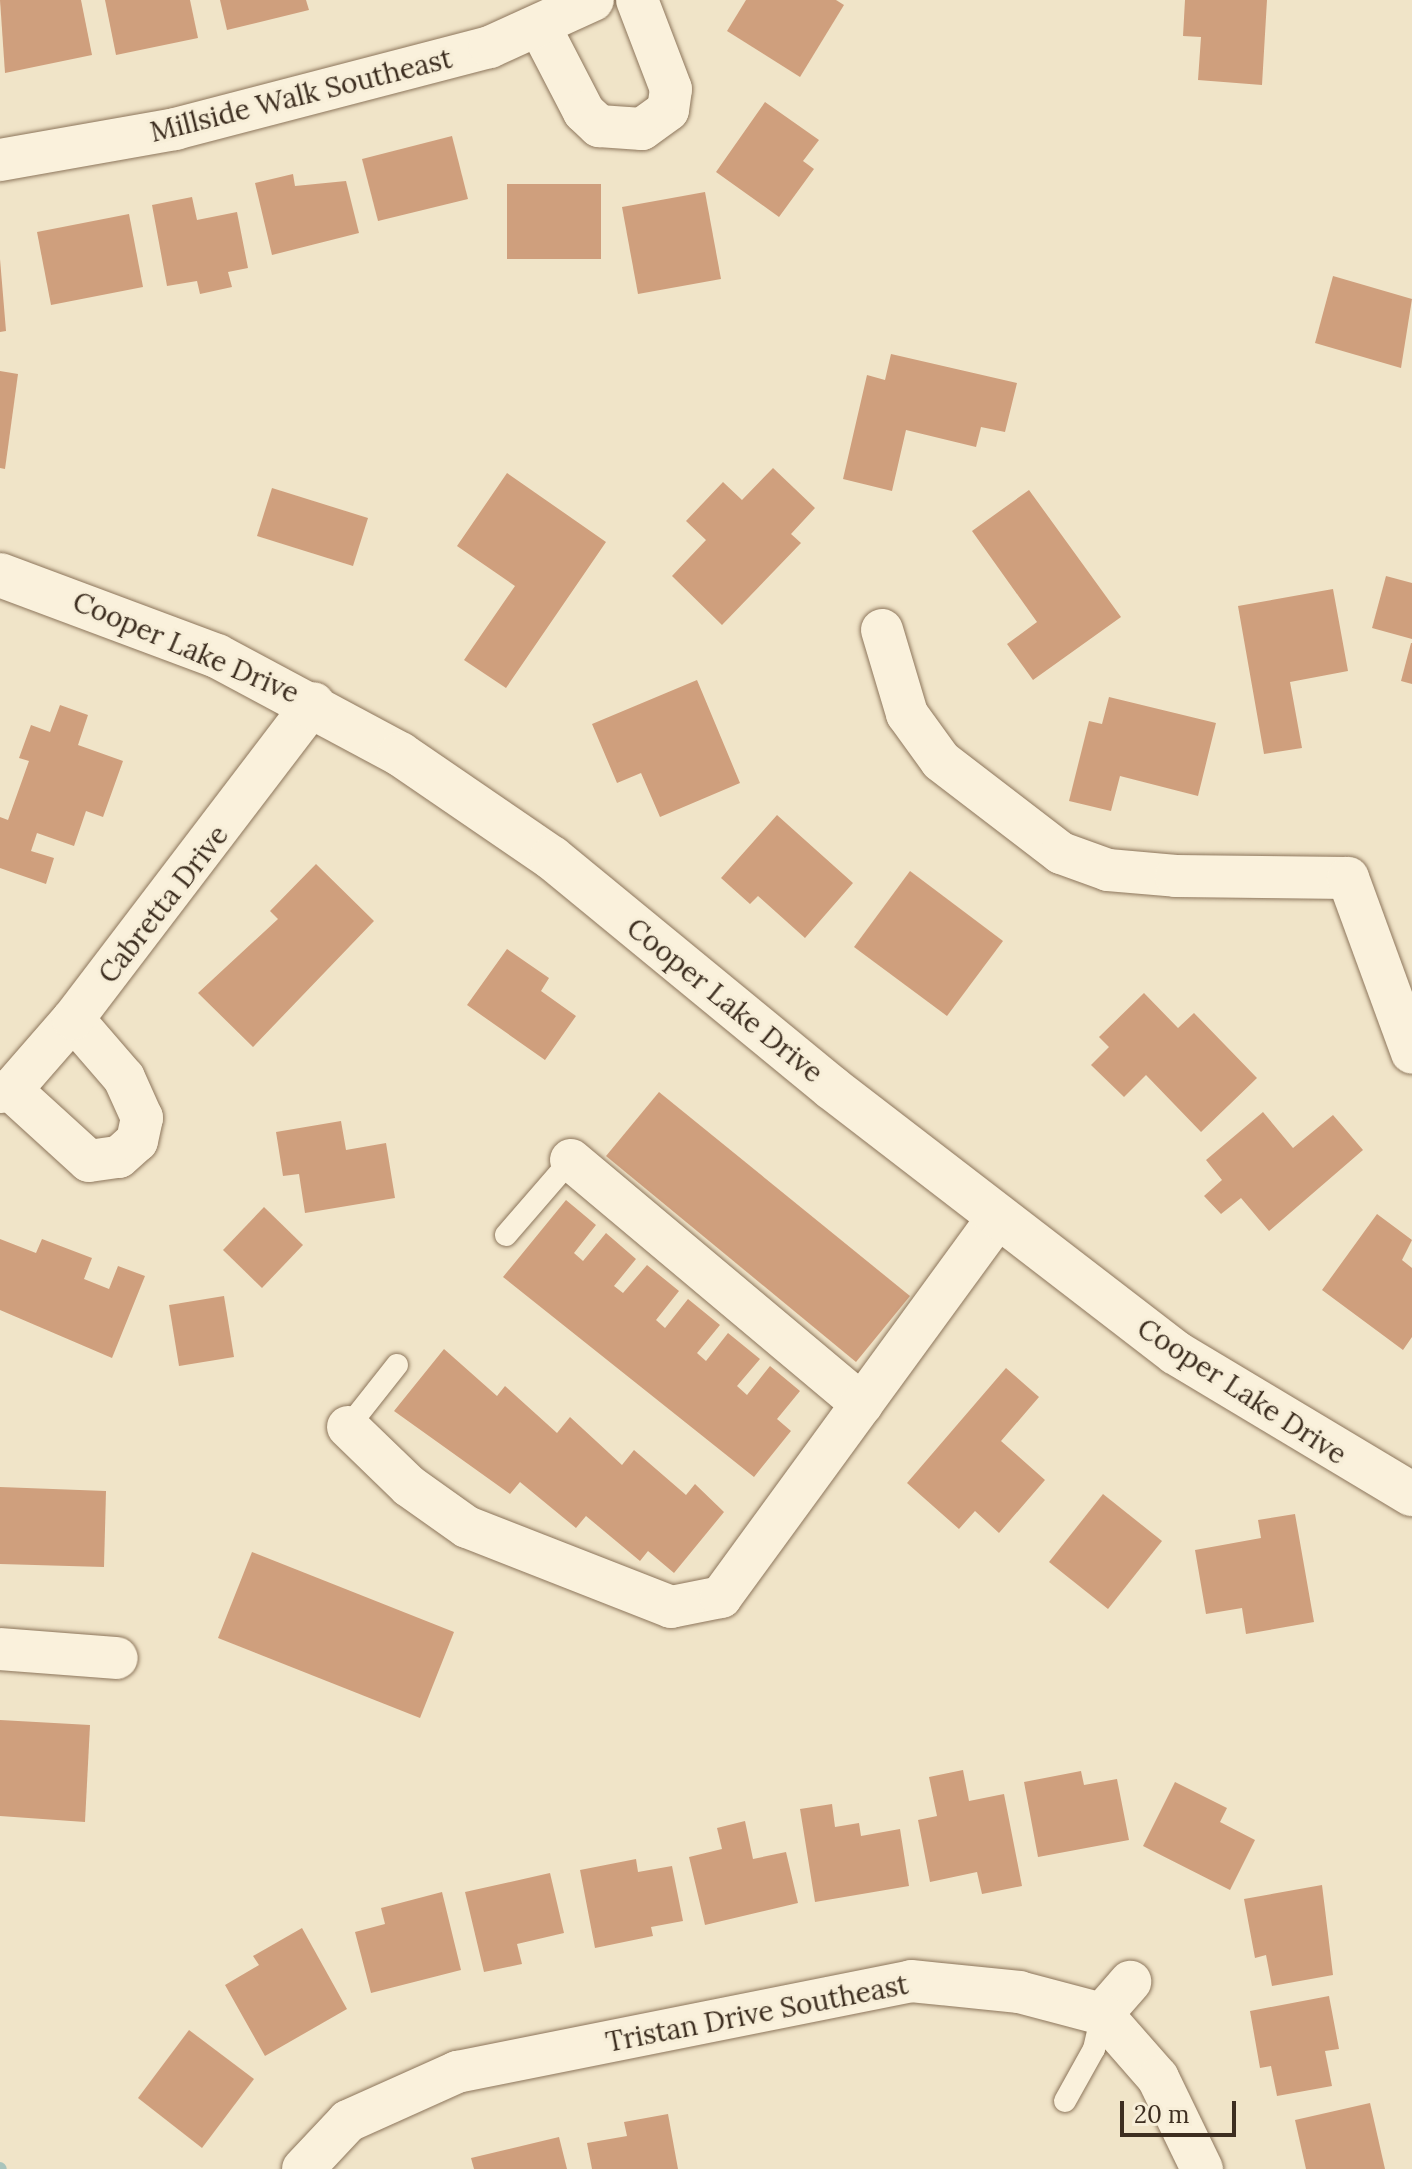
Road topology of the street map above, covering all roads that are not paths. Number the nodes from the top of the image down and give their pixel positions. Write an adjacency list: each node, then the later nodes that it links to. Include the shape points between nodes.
1 (593, 0): 3 (street, Millside Walk Southeast)
2 (637, 0): 3 (street, via 671,89 668,110 642,129 599,126 584,112)
3 (541, 29): 4 (street, Millside Walk Southeast, via 175,129)
4 (0, 160)
5 (0, 575): 7 (street, Cooper Lake Drive, via 138,622)
6 (882, 630): 9 (street, via 907,714 941,761 1061,853 1108,870 1176,876 1348,878)
7 (314, 703): 8 (street, Cabretta Drive); 12 (street, Cooper Lake Drive, via 508,826)
8 (73, 1019): 10 (street, Cabretta Drive); 10 (street, via 124,1078 142,1118 137,1141 119,1157 89,1161)
9 (1412, 1053)
10 (6, 1091)
11 (571, 1160): 13 (lane); 15 (street)
12 (998, 1217): 15 (street); 17 (street, Cooper Lake Drive, via 1176,1353)
13 (506, 1235)
14 (397, 1365): 16 (lane)
15 (862, 1404): 16 (street, via 721,1597 689,1608 671,1607 467,1527 409,1486)
16 (348, 1427)
17 (1412, 1494)
18 (0, 1649): 19 (street)
19 (117, 1658)
20 (1130, 1982): 21 (street)
21 (1102, 2014): 22 (lane, via 1094,2049); 23 (street, Tristan Drive Southeast, via 1019,1992 911,1981 457,2072 348,2121); 24 (street, via 1158,2078)
22 (1065, 2101)
23 (303, 2169)
24 (1202, 2169)

